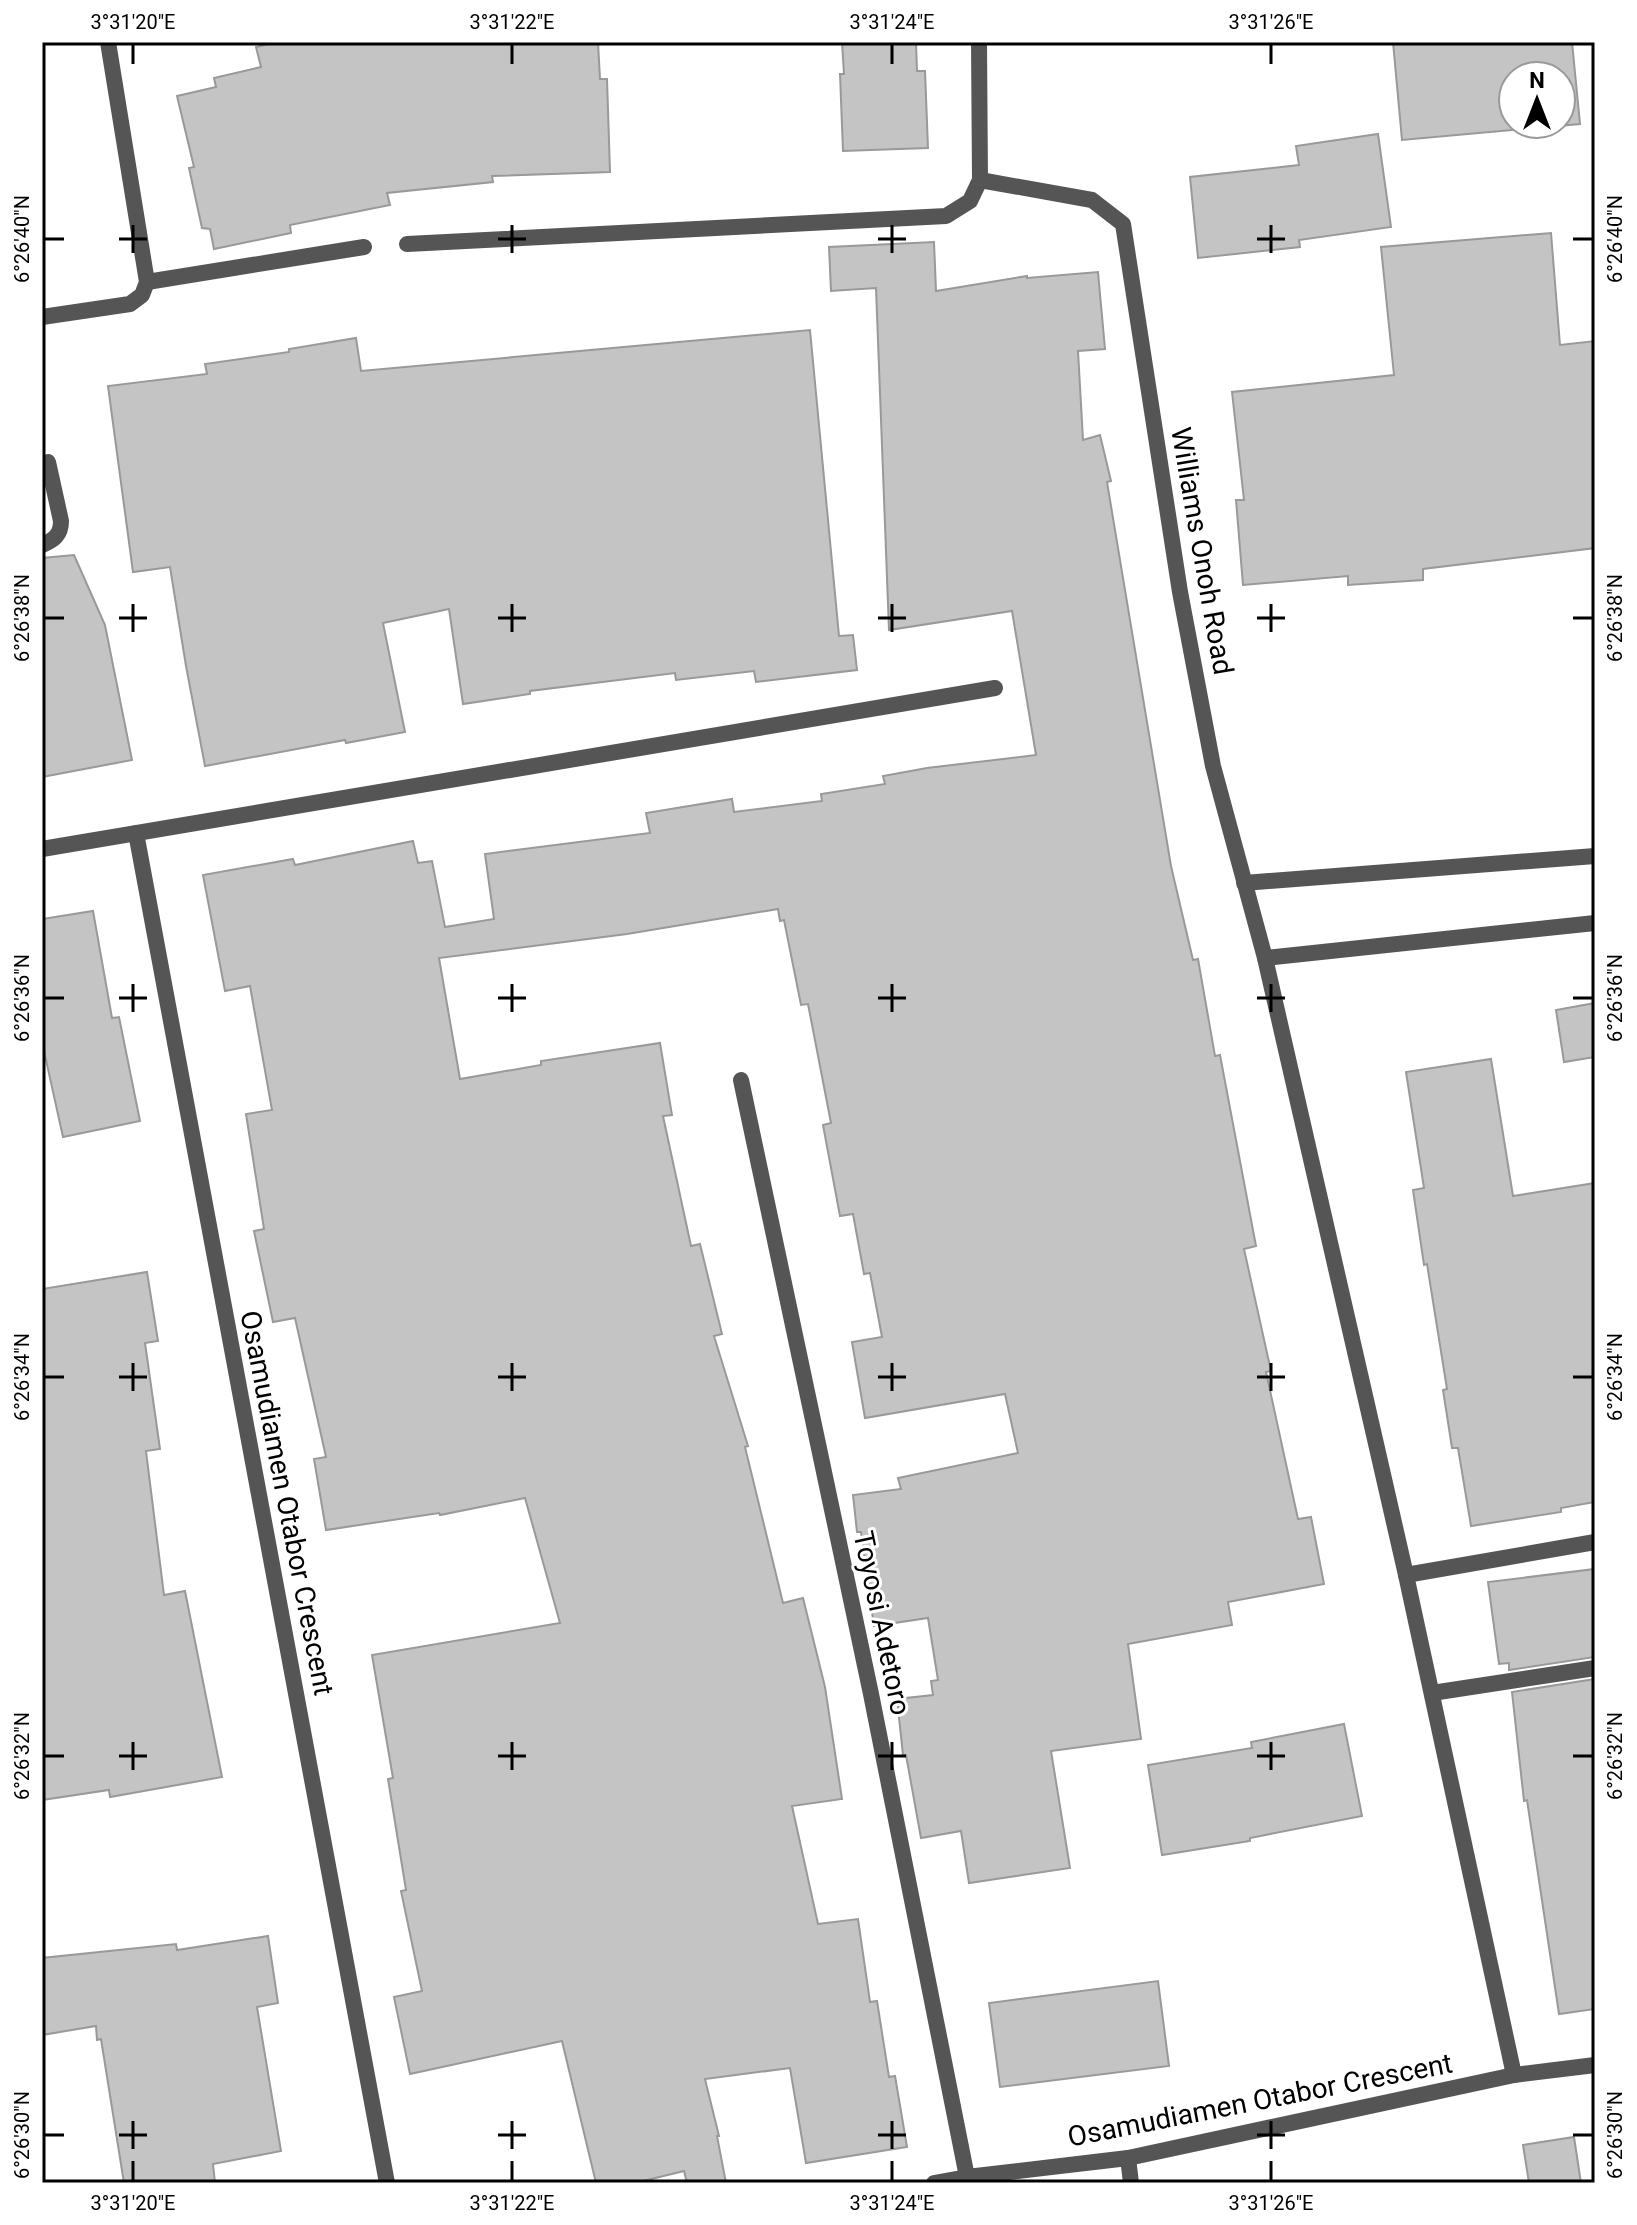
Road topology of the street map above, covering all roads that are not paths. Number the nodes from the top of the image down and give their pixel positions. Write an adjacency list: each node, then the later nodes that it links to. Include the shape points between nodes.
1 (108, 42): 6 (street)
2 (979, 42): 3 (street)
3 (980, 180): 4 (street, via 970,201 946,216); 14 (street, Williams Onoh Road, via 1092,200 1123,224 1180,592 1213,766)
4 (407, 244)
5 (364, 247): 6 (street)
6 (147, 282): 7 (street, via 130,304)
7 (42, 317)
8 (48, 462): 9 (street, via 61,530)
9 (42, 545)
10 (995, 688): 11 (street)
11 (136, 833): 12 (street); 26 (street, Osamudiamen Otabor Crescent)
12 (42, 849)
13 (1595, 856): 14 (street)
14 (1244, 883): 16 (street, Williams Onoh Road)
15 (1595, 923): 16 (street)
16 (1265, 958): 19 (street, Williams Onoh Road)
17 (741, 1080): 25 (street, Toyosi Adetoro)
18 (1595, 1542): 19 (street)
19 (1406, 1575): 21 (street, Williams Onoh Road)
20 (1595, 1668): 21 (street)
21 (1432, 1693): 23 (street, Williams Onoh Road)
22 (1595, 2065): 23 (street, Osamudiamen Otabor Crescent)
23 (1514, 2075): 24 (street, Osamudiamen Otabor Crescent)
24 (1128, 2158): 25 (street, Osamudiamen Otabor Crescent); 28 (street)
25 (967, 2177): 27 (street, Osamudiamen Otabor Crescent)
26 (387, 2183)
27 (934, 2183)
28 (1131, 2183)

